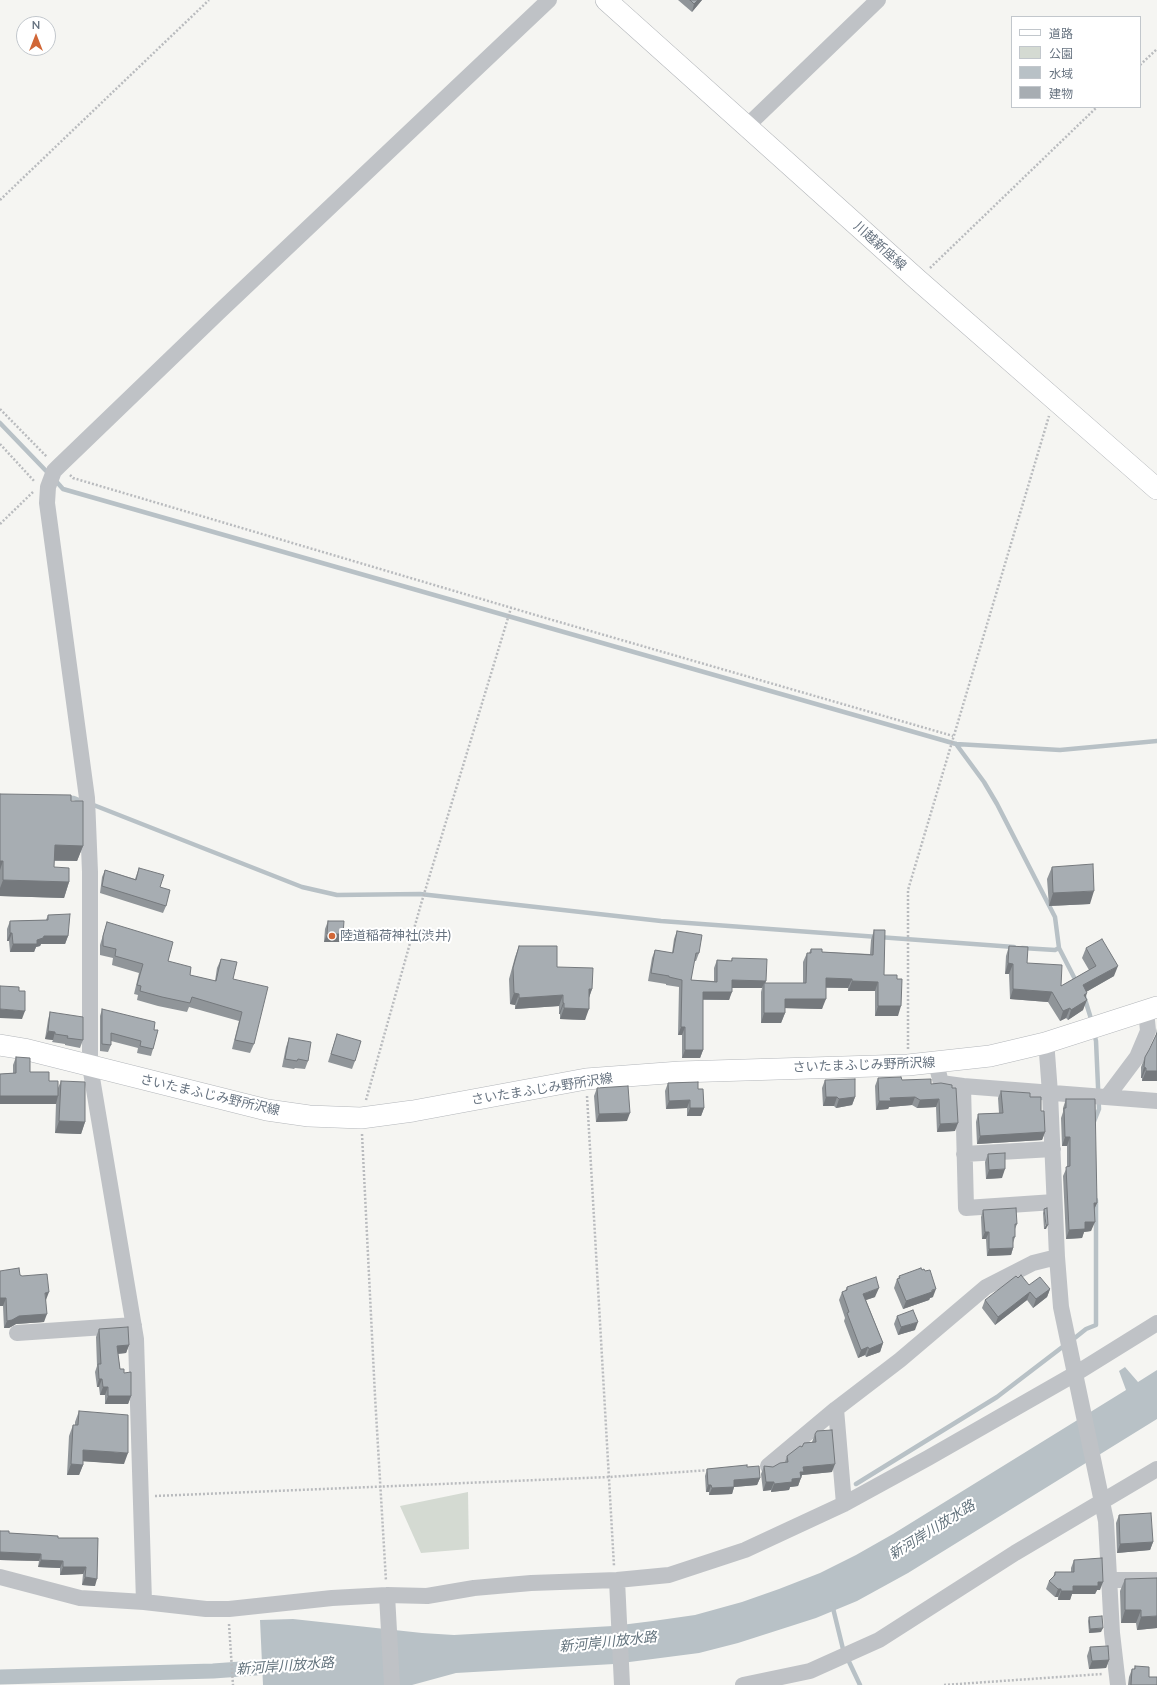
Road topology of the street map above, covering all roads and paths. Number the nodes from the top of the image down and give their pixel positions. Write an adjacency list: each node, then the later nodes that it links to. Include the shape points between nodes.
1 (209, 0): 9 (path)
2 (549, 0): 14 (street)
3 (606, 0): 8 (main road, 川越新座線)
4 (878, 0): 8 (street)
5 (1157, 48): 6 (path)
6 (1141, 64)
7 (1095, 108): 10 (path)
8 (747, 126): 10 (main road, 川越新座線)
9 (0, 200)
10 (918, 280): 11 (main road, 川越新座線)
11 (1054, 399): 16 (main road, 川越新座線); 19 (path)
12 (0, 409): 14 (path, via 43,454)
13 (0, 444): 15 (path)
14 (59, 466): 15 (street); 18 (path, via 73,478)
15 (43, 487): 17 (path); 25 (street, via 87,798 90,872)
16 (1157, 489)
17 (0, 524)
18 (511, 608): 19 (path); 31 (path, via 421,904)
19 (953, 736): 24 (path, via 908,890)
20 (1151, 1009): 21 (main road, さいたまふじみ野所沢線); 29 (street, via 1148,1031 1137,1056)
21 (1045, 1043): 23 (main road, さいたまふじみ野所沢線, via 990,1056); 28 (street)
22 (0, 1045): 25 (main road, さいたまふじみ野所沢線)
23 (936, 1063): 24 (main road, さいたまふじみ野所沢線); 27 (street, via 941,1083)
24 (908, 1065): 26 (main road, さいたまふじみ野所沢線, via 680,1072)
25 (90, 1066): 31 (main road, さいたまふじみ野所沢線, via 267,1110 309,1116); 37 (street)
26 (586, 1079): 31 (main road, さいたまふじみ野所沢線); 44 (path)
27 (963, 1086): 28 (street); 33 (street)
28 (1050, 1093): 29 (street); 32 (street)
29 (1107, 1097): 30 (street)
30 (1157, 1101)
31 (361, 1118): 45 (path)
32 (1053, 1149): 33 (street); 34 (street)
33 (964, 1154): 34 (street, via 966,1208)
34 (1054, 1202): 35 (street)
35 (1057, 1257): 39 (street, via 1061,1307); 40 (street, via 1033,1263 986,1287 900,1360)
36 (1157, 1323): 39 (street)
37 (134, 1325): 38 (street); 46 (street)
38 (17, 1333)
39 (1076, 1378): 47 (street); 48 (street)
40 (836, 1409): 41 (street); 48 (street)
41 (768, 1466)
42 (1157, 1469): 47 (street)
43 (714, 1470): 44 (path)
44 (609, 1477): 45 (path); 52 (path)
45 (380, 1486): 46 (path); 54 (path)
46 (141, 1496): 53 (street)
47 (1101, 1497): 50 (street, via 1108,1542); 60 (street, via 879,1640 810,1671)
48 (844, 1504): 52 (street, via 745,1550 669,1575)
49 (0, 1577): 53 (street, via 80,1598)
50 (1109, 1580): 51 (street); 56 (street)
51 (1157, 1580)
52 (617, 1584): 54 (street, via 530,1583 474,1588); 59 (street)
53 (144, 1602): 54 (street, via 229,1610 332,1598)
54 (387, 1602): 58 (street)
55 (228, 1618): 57 (path)
56 (1117, 1679): 61 (path)
57 (233, 1685)
58 (392, 1685)
59 (622, 1685)
60 (743, 1685)
61 (944, 1685)

